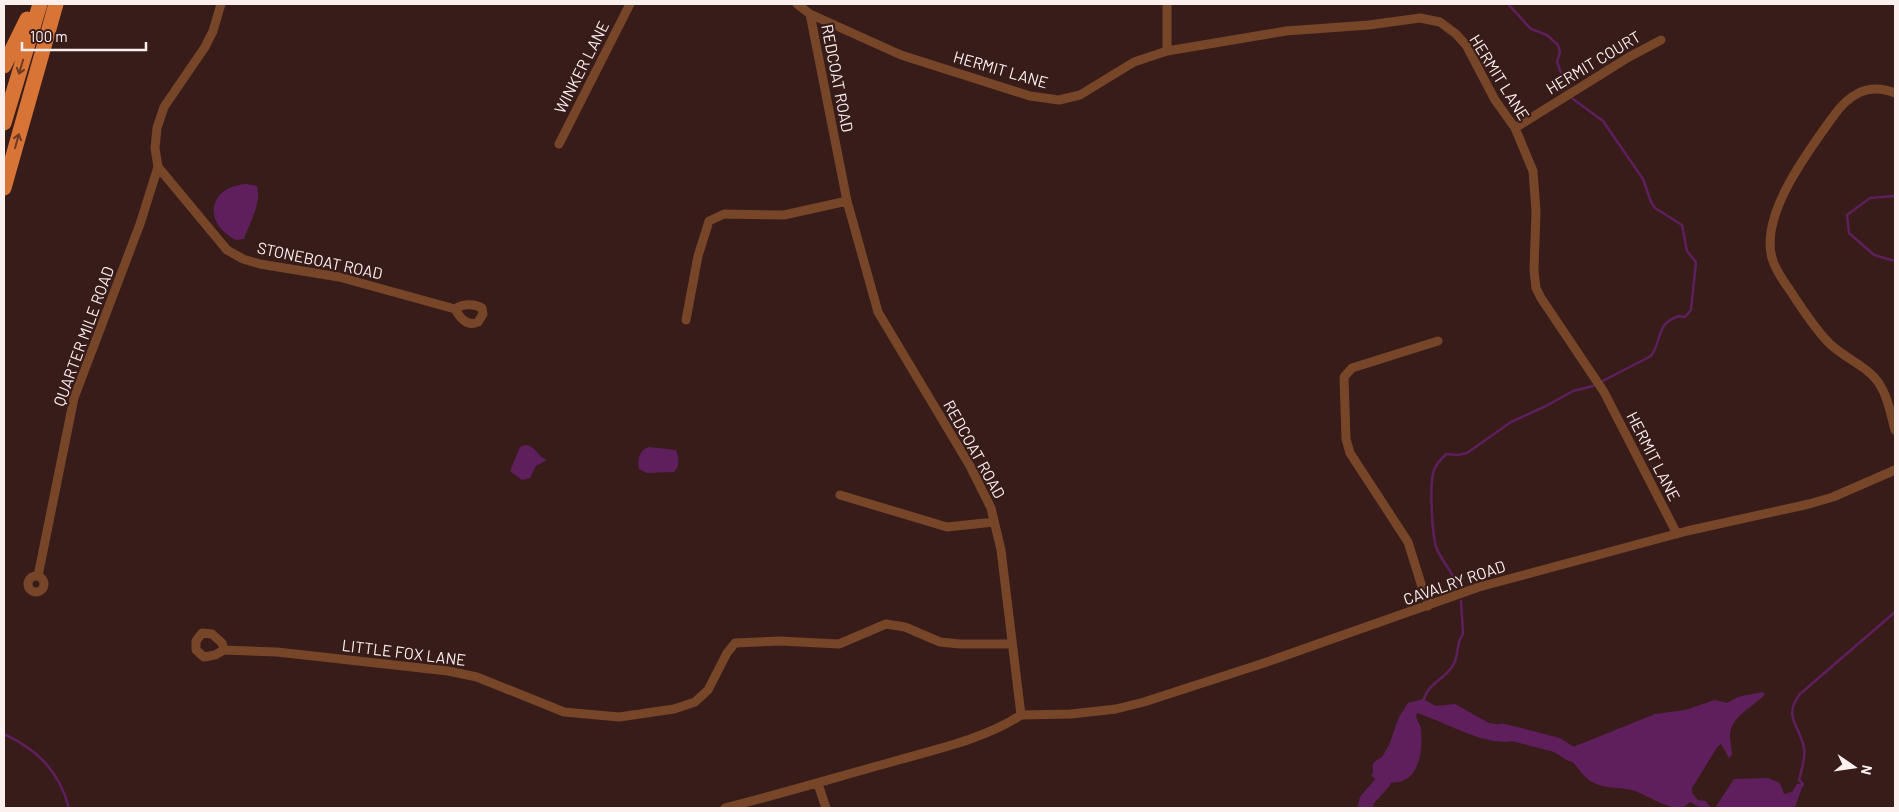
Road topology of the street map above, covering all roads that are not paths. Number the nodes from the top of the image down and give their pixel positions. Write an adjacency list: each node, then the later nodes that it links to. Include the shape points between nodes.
1 (34, 4): 11 (highway)
2 (40, 4): 13 (highway, one-way to 13)
3 (56, 4): 17 (highway, one-way to 3)
4 (221, 4): 16 (street, via 205,47 164,107 156,128 154,148)
5 (630, 4): 15 (street, WINKER LANE)
6 (797, 4): 8 (street, REDCOAT ROAD)
7 (1167, 4): 10 (street)
8 (810, 14): 10 (street, HERMIT LANE, via 901,55 1045,99 1059,100 1080,95 1134,62); 18 (street, REDCOAT ROAD)
9 (1661, 40): 14 (street, HERMIT COURT)
10 (1167, 51): 14 (street, HERMIT LANE, via 1286,31 1429,19 1448,27 1466,46 1495,100)
11 (4, 66)
12 (1895, 93): 22 (street, via 1883,88 1866,90 1853,94 1841,105 1782,197 1771,233 1772,257 1780,276 1830,344 1872,375 1883,389)
13 (4, 123)
14 (1515, 128): 26 (street, HERMIT LANE, via 1535,179 1536,288 1604,392)
15 (559, 144)
16 (158, 168): 19 (street, STONEBOAT ROAD, via 227,250 243,259 339,277); 27 (street, QUARTER MILE ROAD, via 74,398)
17 (4, 188)
18 (847, 201): 20 (street, via 784,214 724,214 709,221 698,256); 25 (street, REDCOAT ROAD, via 878,312 984,491)
19 (455, 309)
20 (686, 320)
21 (1438, 341): 28 (street, via 1352,368 1344,377 1346,439 1350,453 1408,542)
22 (1895, 430)
23 (1895, 470): 26 (street, CAVALRY ROAD, via 1833,497)
24 (840, 495): 25 (street, via 947,526)
25 (994, 522): 29 (street, REDCOAT ROAD, via 1001,550)
26 (1677, 534): 28 (street, CAVALRY ROAD, via 1479,587)
27 (38, 576)
28 (1428, 606): 31 (street, CAVALRY ROAD, via 1144,702 1070,714)
29 (1011, 644): 30 (street, LITTLE FOX LANE, via 940,642 886,624 839,644 735,643 708,690 696,702 674,709 619,717 564,712 462,673 277,652); 31 (street, REDCOAT ROAD)
30 (224, 650)
31 (1021, 715): 32 (street, via 1005,725 933,750)
32 (818, 784): 33 (street); 34 (street)
33 (725, 808)
34 (826, 808)

